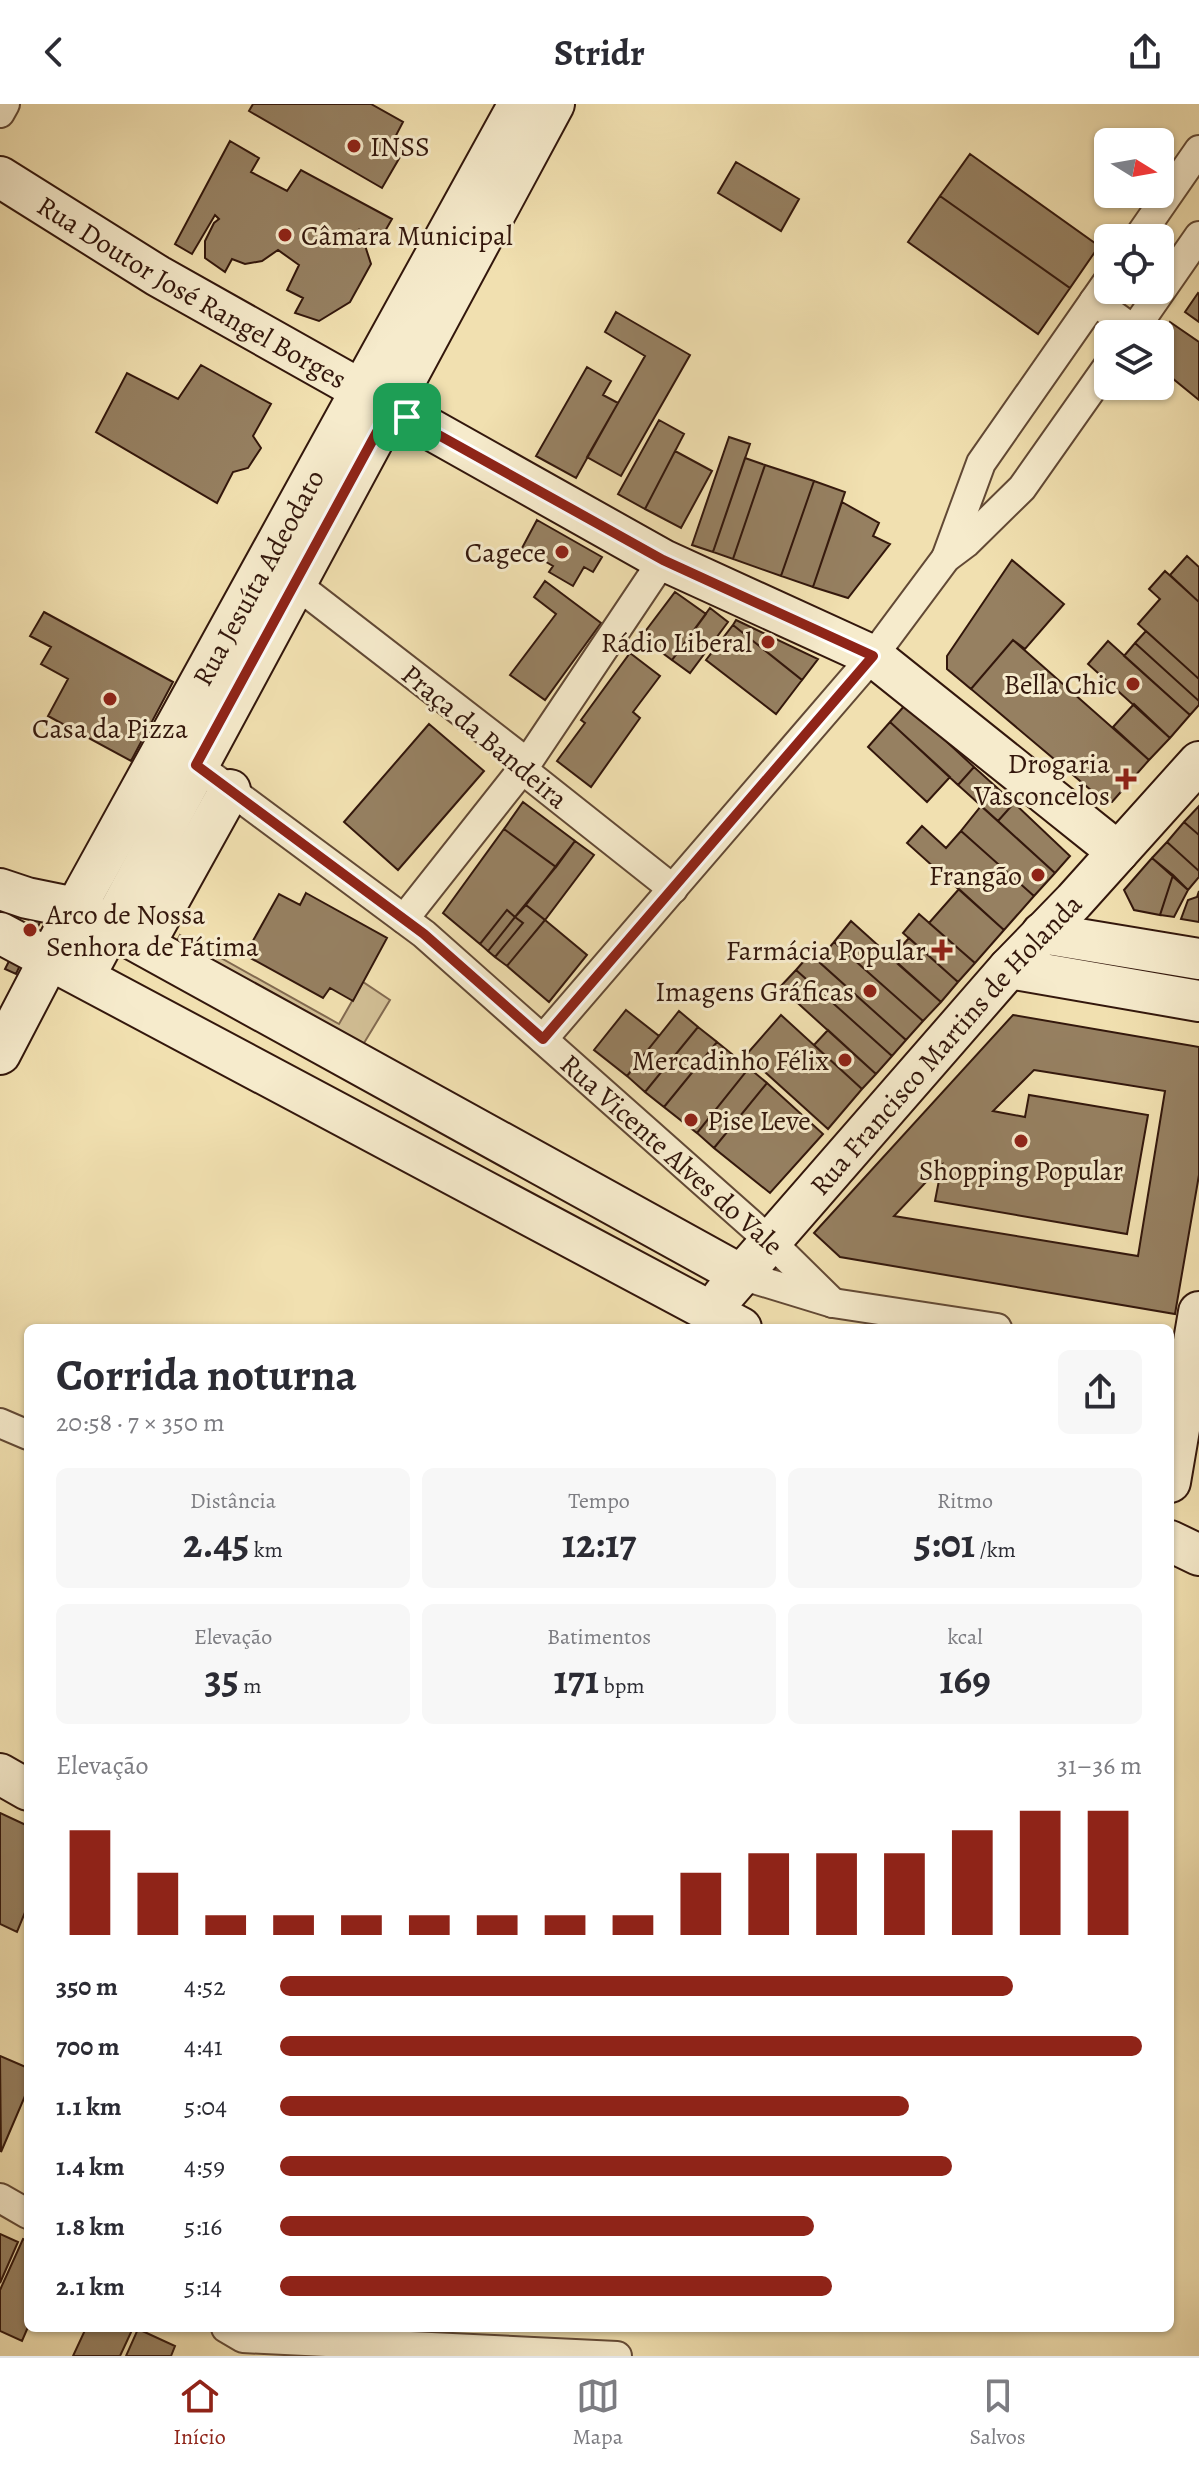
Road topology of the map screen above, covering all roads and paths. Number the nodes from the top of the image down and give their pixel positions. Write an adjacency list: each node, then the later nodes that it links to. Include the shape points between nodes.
1 (5, 104): 3 (street)
2 (535, 108): 13 (street, Rua Jesuíta Adeodato)
3 (0, 113)
4 (1199, 150): 6 (street)
5 (0, 177): 13 (street, Rua Doutor José Rangel Borges, via 158,276)
6 (1148, 224)
7 (1199, 236): 11 (street)
8 (1094, 301): 14 (street, via 981,463)
9 (1111, 304): 10 (street)
10 (1123, 320)
11 (1140, 320)
12 (1094, 386): 14 (street, via 1022,488)
13 (375, 400): 15 (street, Rua Doutor José Rangel Borges); 16 (street, Rua Jesuíta Adeodato); 18 (street, Rua Jesuíta Adeodato)
14 (946, 558): 17 (street)
15 (663, 560): 17 (street, Rua Doutor José Rangel Borges); 20 (street)
16 (296, 584): 18 (street, Rua Jesuíta Adeodato); 20 (street, Praça da Bandeira)
17 (873, 656): 22 (street, Rua Doutor José Rangel Borges); 24 (street)
18 (181, 754): 21 (street, Rua Vicente Alves do Vale); 25 (street, Rua Jesuíta Adeodato)
19 (1199, 762): 22 (street, Rua Francisco Martins de Holanda)
20 (525, 766): 24 (street, Praça da Bandeira, via 528,774); 26 (street)
21 (230, 790): 26 (street, Rua Vicente Alves do Vale); 29 (street)
22 (1118, 852): 28 (street, Rua Francisco Martins de Holanda)
23 (0, 889): 25 (street)
24 (673, 889): 34 (street)
25 (93, 917): 29 (street); 31 (street, Rua Jesuíta Adeodato)
26 (404, 919): 34 (street, Rua Vicente Alves do Vale)
27 (0, 933): 31 (street)
28 (1042, 933): 30 (street); 32 (street, Rua Francisco Martins de Holanda)
29 (144, 945): 36 (street)
30 (1199, 959)
31 (67, 968): 35 (street, Rua Jesuíta Adeodato); 37 (street)
32 (1009, 968): 33 (street); 40 (street, Rua Francisco Martins de Holanda)
33 (1199, 1001)
34 (543, 1039): 40 (street, Rua Vicente Alves do Vale)
35 (0, 1054)
36 (409, 1092): 37 (street); 38 (street)
37 (382, 1137): 39 (street)
38 (554, 1172): 39 (street); 41 (street)
39 (530, 1216): 44 (street)
40 (770, 1241): 41 (street, Rua Francisco Martins de Holanda); 42 (street, Rua Vicente Alves do Vale)
41 (741, 1275): 42 (street, Rua Vicente Alves do Vale); 44 (street, Rua Francisco Martins de Holanda)
42 (833, 1303): 45 (street, Rua Vicente Alves do Vale)
43 (1199, 1312): 46 (street)
44 (715, 1323)
45 (971, 1324)
46 (1187, 1357): 49 (street)
47 (0, 1423): 48 (street)
48 (24, 1433)
49 (1174, 1453)
50 (1174, 1543): 51 (street)
51 (1199, 1555)
52 (0, 1774): 53 (street)
53 (24, 1788)
54 (0, 2198): 55 (street)
55 (24, 2212)
56 (254, 2332): 57 (street)
57 (617, 2356)

